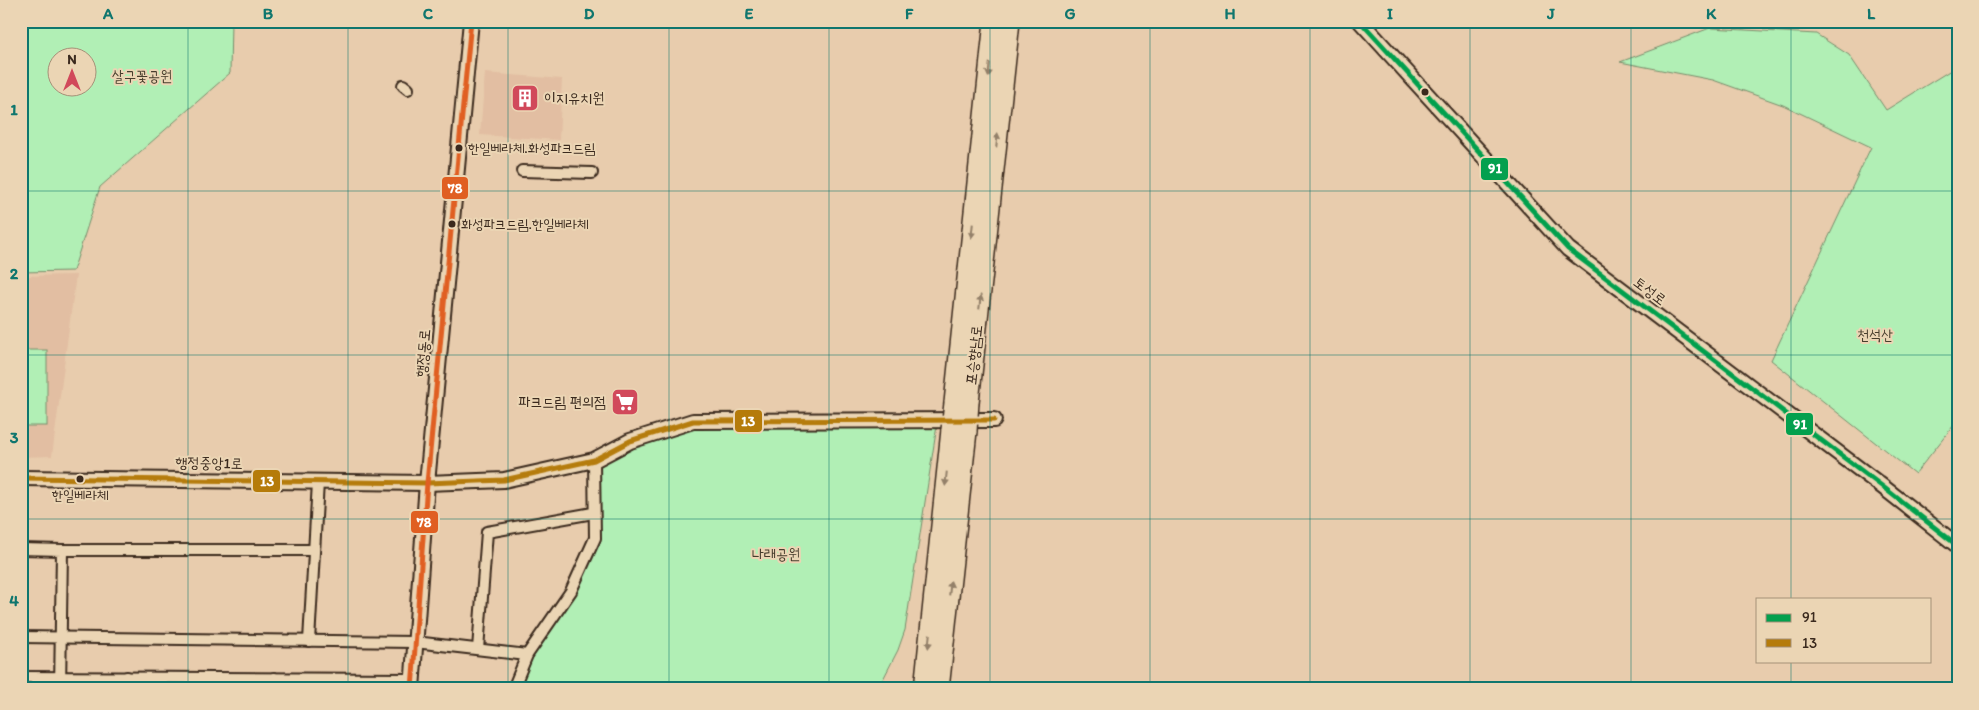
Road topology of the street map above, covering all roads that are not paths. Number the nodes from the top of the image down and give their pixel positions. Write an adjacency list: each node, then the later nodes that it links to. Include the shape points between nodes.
1 (471, 21): 13 (street, 행정동로)
2 (994, 21): 7 (highway, 포승향남로, one-way to 7)
3 (1010, 21): 7 (highway, 포승향남로, one-way to 3)
4 (1360, 21): 15 (street, 토성로, via 1568,249)
5 (522, 171): 6 (street)
6 (592, 172)
7 (962, 403): 9 (highway, 포승향남로, bridge)
8 (994, 420): 10 (street, 행정중앙1로, via 693,421 630,441)
9 (959, 431): 35 (highway, 포승향남로, one-way to 35); 36 (highway, 포승향남로, one-way to 9)
10 (594, 460): 13 (street, 행정중앙1로, via 504,480); 14 (street)
11 (21, 478): 12 (street, 행정중앙1로)
12 (318, 482): 13 (street, 행정중앙1로); 18 (street)
13 (427, 483): 22 (street, 행정동로)
14 (593, 513): 23 (street, via 488,532); 24 (street, via 595,538 585,563 571,591)
15 (1958, 546)
16 (21, 549): 17 (street)
17 (62, 550): 18 (street); 20 (street)
18 (314, 550): 21 (street)
19 (21, 637): 20 (street)
20 (59, 637): 21 (street); 26 (street)
21 (309, 641): 22 (street)
22 (415, 642): 23 (street); 31 (street, 행정동로)
23 (478, 650): 24 (street)
24 (527, 656): 34 (street)
25 (21, 677): 26 (street)
26 (60, 677): 27 (street); 32 (street)
27 (127, 678): 28 (street); 33 (street)
28 (205, 683): 29 (street)
29 (274, 684): 30 (street)
30 (342, 684): 31 (street)
31 (412, 684)
32 (60, 689)
33 (128, 689)
34 (513, 689)
35 (924, 689)
36 (939, 689)

